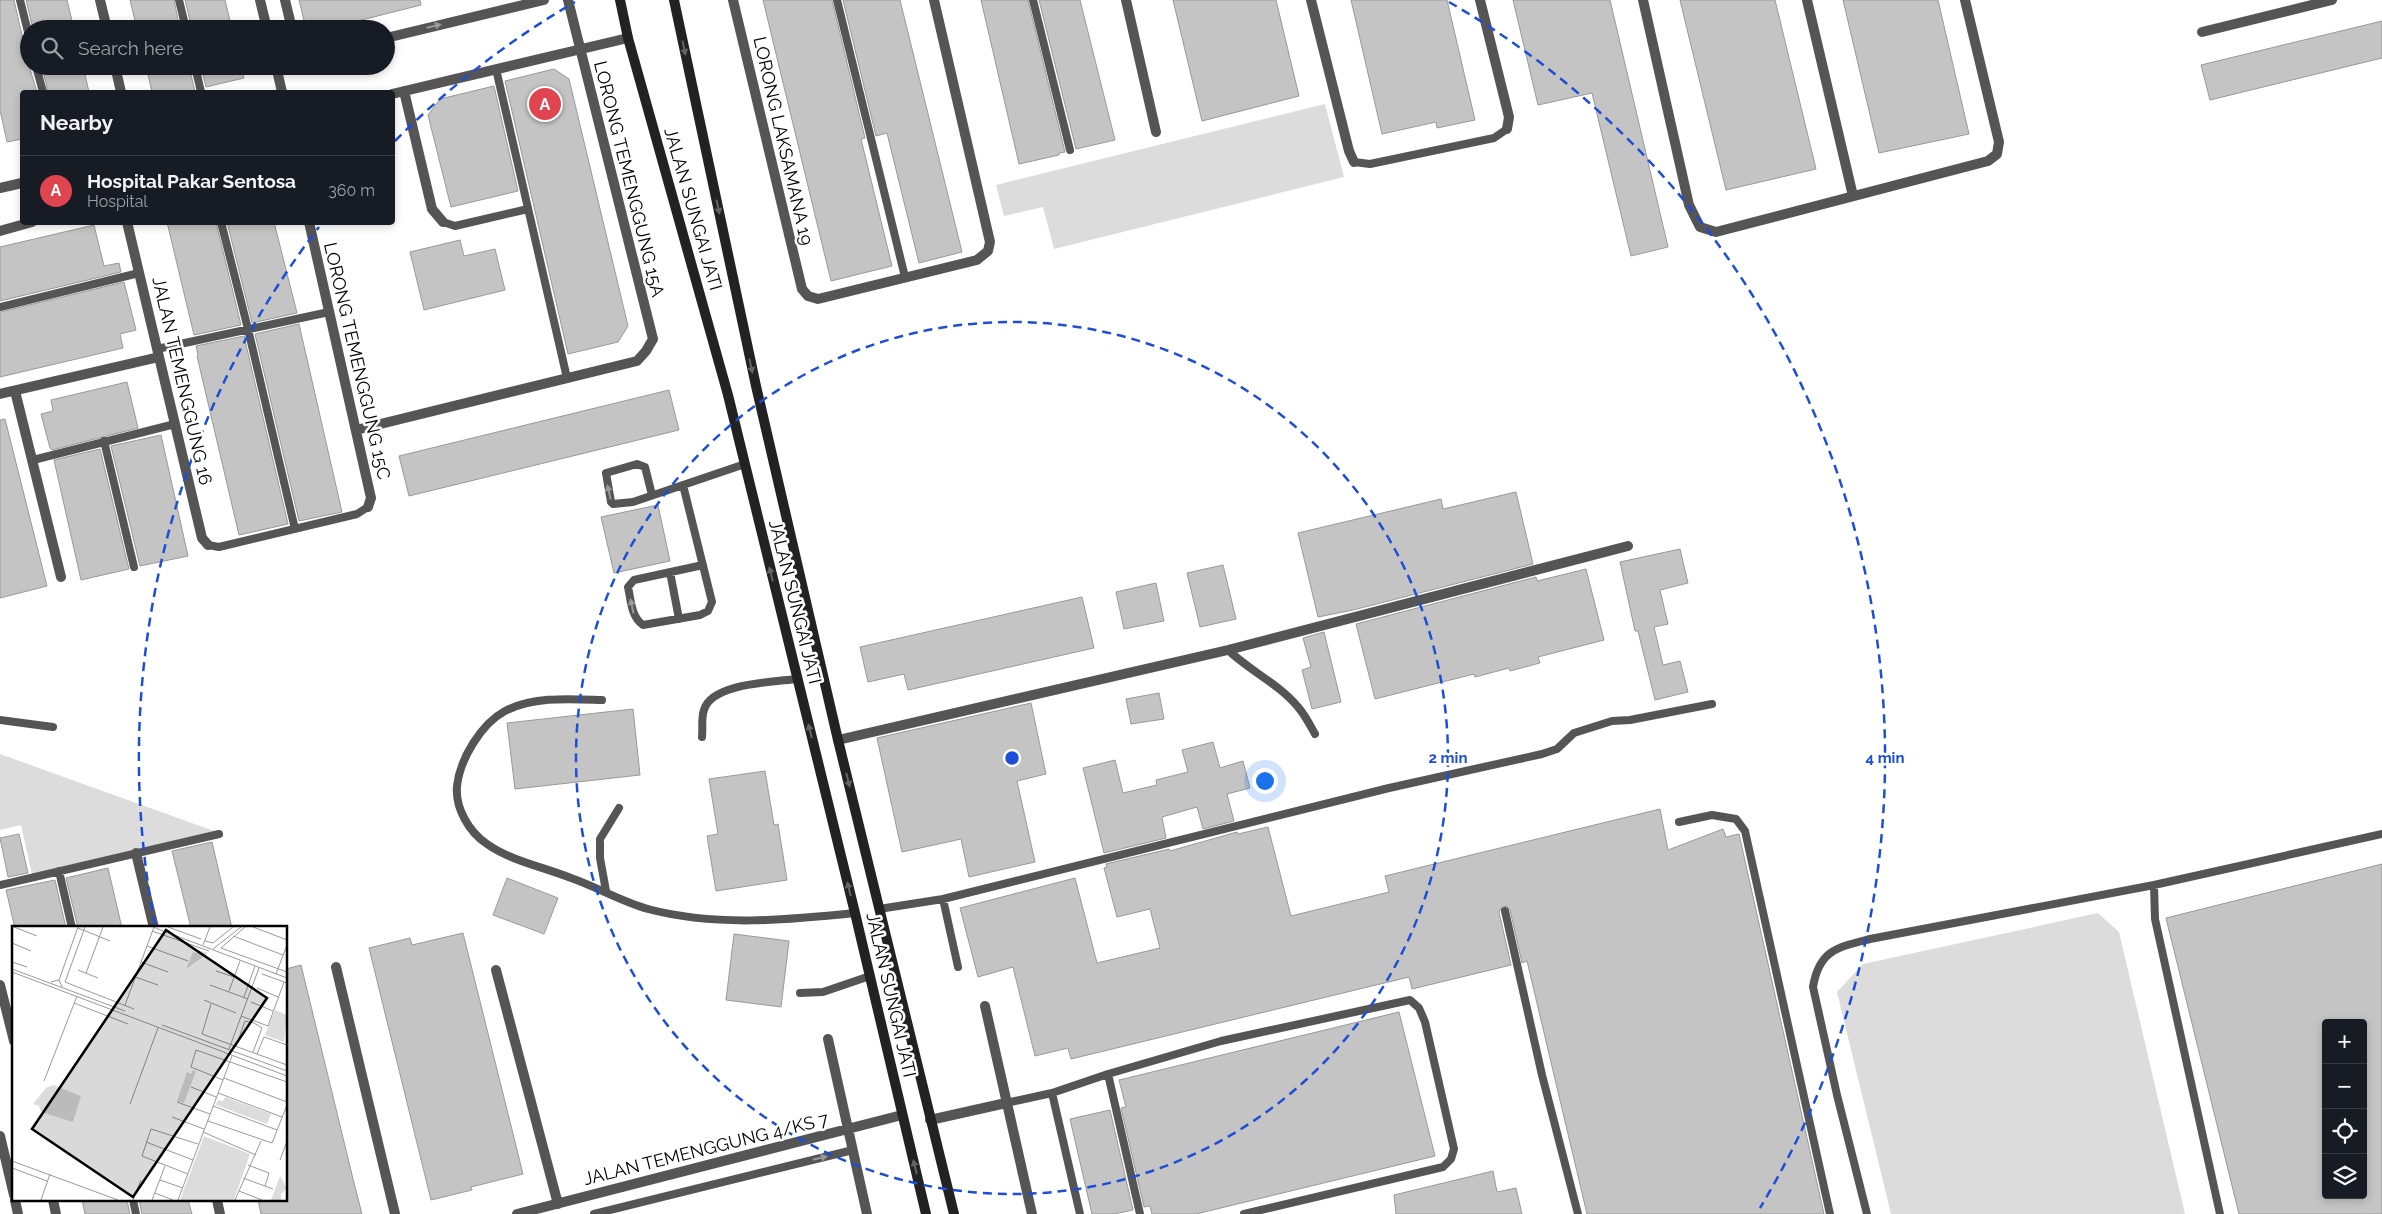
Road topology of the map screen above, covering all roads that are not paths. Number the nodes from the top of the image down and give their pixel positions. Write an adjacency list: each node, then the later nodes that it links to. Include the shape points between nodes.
1 (20, 0): 21 (lane)
2 (100, 0): 22 (street)
3 (179, 0): 23 (lane)
4 (260, 0): 24 (street)
5 (285, 0): 25 (street)
6 (544, 0): 27 (street, one-way to 6)
7 (568, 0): 29 (street, LORONG TEMENGGUNG 15A)
8 (620, 0): 28 (main road, JALAN SUNGAI JATI)
9 (674, 0): 88 (main road, JALAN SUNGAI JATI, one-way to 88, via 756,386)
10 (733, 0): 56 (street, LORONG LAKSAMANA 19, via 802,289 808,296 818,299)
11 (837, 0): 56 (lane)
12 (934, 0): 56 (street, via 990,242 988,251 977,260)
13 (1033, 0): 43 (lane)
14 (1126, 0): 42 (street)
15 (1311, 0): 44 (street)
16 (1480, 0): 41 (street, via 1509,117)
17 (1643, 0): 47 (street, via 1689,205 1700,227 1716,232)
18 (1807, 0): 47 (street)
19 (1965, 0): 47 (street, via 1999,142 1996,154 1988,161)
20 (2332, 0): 26 (street)
21 (25, 20)
22 (105, 20)
23 (184, 20)
24 (265, 20)
25 (290, 20)
26 (2202, 32)
27 (395, 36)
28 (628, 38): 29 (street); 68 (main road, JALAN SUNGAI JATI)
29 (580, 49): 30 (street); 61 (street, LORONG TEMENGGUNG 15A, via 653,339 637,361)
30 (496, 69): 39 (street); 48 (lane)
31 (38, 75): 35 (lane)
32 (117, 75): 36 (street)
33 (197, 75): 37 (lane)
34 (278, 75): 38 (street)
35 (42, 90)
36 (121, 90)
37 (201, 90)
38 (282, 90)
39 (404, 91): 40 (street); 49 (street, via 432,209)
40 (395, 93)
41 (1507, 129): 44 (lane, via 1494,138 1370,164)
42 (1156, 132)
43 (1070, 150)
44 (1354, 162)
45 (20, 183): 46 (street)
46 (0, 188)
47 (1853, 196)
48 (528, 209): 49 (lane, via 455,226); 61 (lane)
49 (443, 222)
50 (21, 225): 54 (street)
51 (128, 225): 55 (street, JALAN TEMENGGUNG 16)
52 (221, 225): 59 (lane)
53 (310, 225): 58 (street, LORONG TEMENGGUNG 15C)
54 (0, 231)
55 (139, 273): 57 (lane); 60 (street, JALAN TEMENGGUNG 16)
56 (905, 277)
57 (0, 307)
58 (329, 312): 59 (lane); 65 (street, LORONG TEMENGGUNG 15C)
59 (248, 328): 60 (lane); 72 (lane)
60 (158, 353): 62 (street); 64 (street, JALAN TEMENGGUNG 16)
61 (566, 378): 65 (street)
62 (15, 390): 63 (street); 67 (street)
63 (0, 394)
64 (175, 424): 66 (lane); 73 (street, JALAN TEMENGGUNG 16, via 202,538)
65 (356, 430): 71 (street, LORONG TEMENGGUNG 15C, via 372,498)
66 (104, 441): 67 (lane); 76 (lane)
67 (33, 460): 78 (street)
68 (745, 464): 69 (lane); 81 (main road, JALAN SUNGAI JATI, one-way to 68)
69 (683, 485): 70 (lane); 75 (lane)
70 (652, 495): 70 (lane, one-way to 70, via 633,502 613,504 606,473 642,465)
71 (368, 507): 72 (lane, via 357,514)
72 (295, 529): 73 (lane, via 219,547)
73 (208, 545)
74 (1628, 546): 80 (street)
75 (703, 566): 77 (lane); 79 (lane, via 712,602 708,611)
76 (134, 567)
77 (670, 572): 79 (lane); 79 (lane, one-way to 77, via 643,625 634,616 628,587 634,580)
78 (61, 577)
79 (679, 619)
80 (1228, 650): 86 (lane, via 1242,664 1282,691 1299,708); 88 (street)
81 (797, 679): 87 (lane, via 719,693 704,709); 101 (main road, JALAN SUNGAI JATI, one-way to 81)
82 (602, 700): 97 (lane, via 545,699 505,711 486,727 473,744 457,786 461,812 474,833 488,844)
83 (1712, 704): 98 (lane, via 1612,721 1574,733 1557,749 1542,754 1389,788)
84 (0, 720): 85 (lane)
85 (53, 727)
86 (1315, 734)
87 (702, 738)
88 (838, 740): 99 (main road, JALAN SUNGAI JATI, one-way to 99)
89 (619, 808): 97 (lane, via 600,839)
90 (1679, 822): 135 (lane, via 1712,815 1736,819 1745,831)
91 (220, 834): 93 (lane)
92 (2382, 834): 96 (lane)
93 (136, 853): 94 (lane); 103 (street)
94 (58, 871): 95 (lane); 102 (lane)
95 (0, 885)
96 (2154, 885): 136 (lane, via 1834,948 1816,971 1813,987); 137 (lane, via 2155,920)
97 (606, 892): 101 (lane, via 647,909 702,920 796,920)
98 (943, 899): 99 (lane); 105 (lane)
99 (879, 909): 117 (main road, JALAN SUNGAI JATI)
100 (1505, 911): 134 (lane, via 1542,1076)
101 (855, 913): 107 (main road, JALAN SUNGAI JATI)
102 (72, 926)
103 (154, 926)
104 (336, 967): 124 (street)
105 (958, 967)
106 (496, 970): 122 (street)
107 (870, 976): 109 (lane, via 823,992); 116 (main road, JALAN SUNGAI JATI)
108 (0, 986): 111 (street)
109 (800, 993)
110 (985, 1006): 115 (street)
111 (12, 1033)
112 (828, 1039): 118 (street)
113 (1108, 1074): 114 (lane); 132 (lane); 133 (lane, via 1221,1041 1410,1000 1419,1008 1454,1148 1451,1159 1443,1167)
114 (1052, 1093): 115 (lane); 131 (lane)
115 (1006, 1103): 117 (street); 130 (street)
116 (902, 1115): 118 (street, JALAN TEMENGGUNG 4/KS 7); 128 (main road, JALAN SUNGAI JATI, one-way to 116)
117 (930, 1120): 129 (main road, JALAN SUNGAI JATI)
118 (848, 1129): 120 (street); 122 (street, JALAN TEMENGGUNG 4/KS 7)
119 (0, 1137): 121 (street)
120 (853, 1150): 123 (lane, one-way to 120); 127 (street)
121 (12, 1187)
122 (558, 1204): 125 (street, JALAN TEMENGGUNG 4/KS 7)
123 (609, 1212): 126 (lane)
124 (395, 1214)
125 (517, 1214)
126 (594, 1214)
127 (868, 1214)
128 (926, 1214)
129 (954, 1214)
130 (1032, 1214)
131 (1080, 1214)
132 (1140, 1214)
133 (1244, 1214)
134 (1578, 1214)
135 (1830, 1214)
136 (1867, 1214)
137 (2220, 1214)

